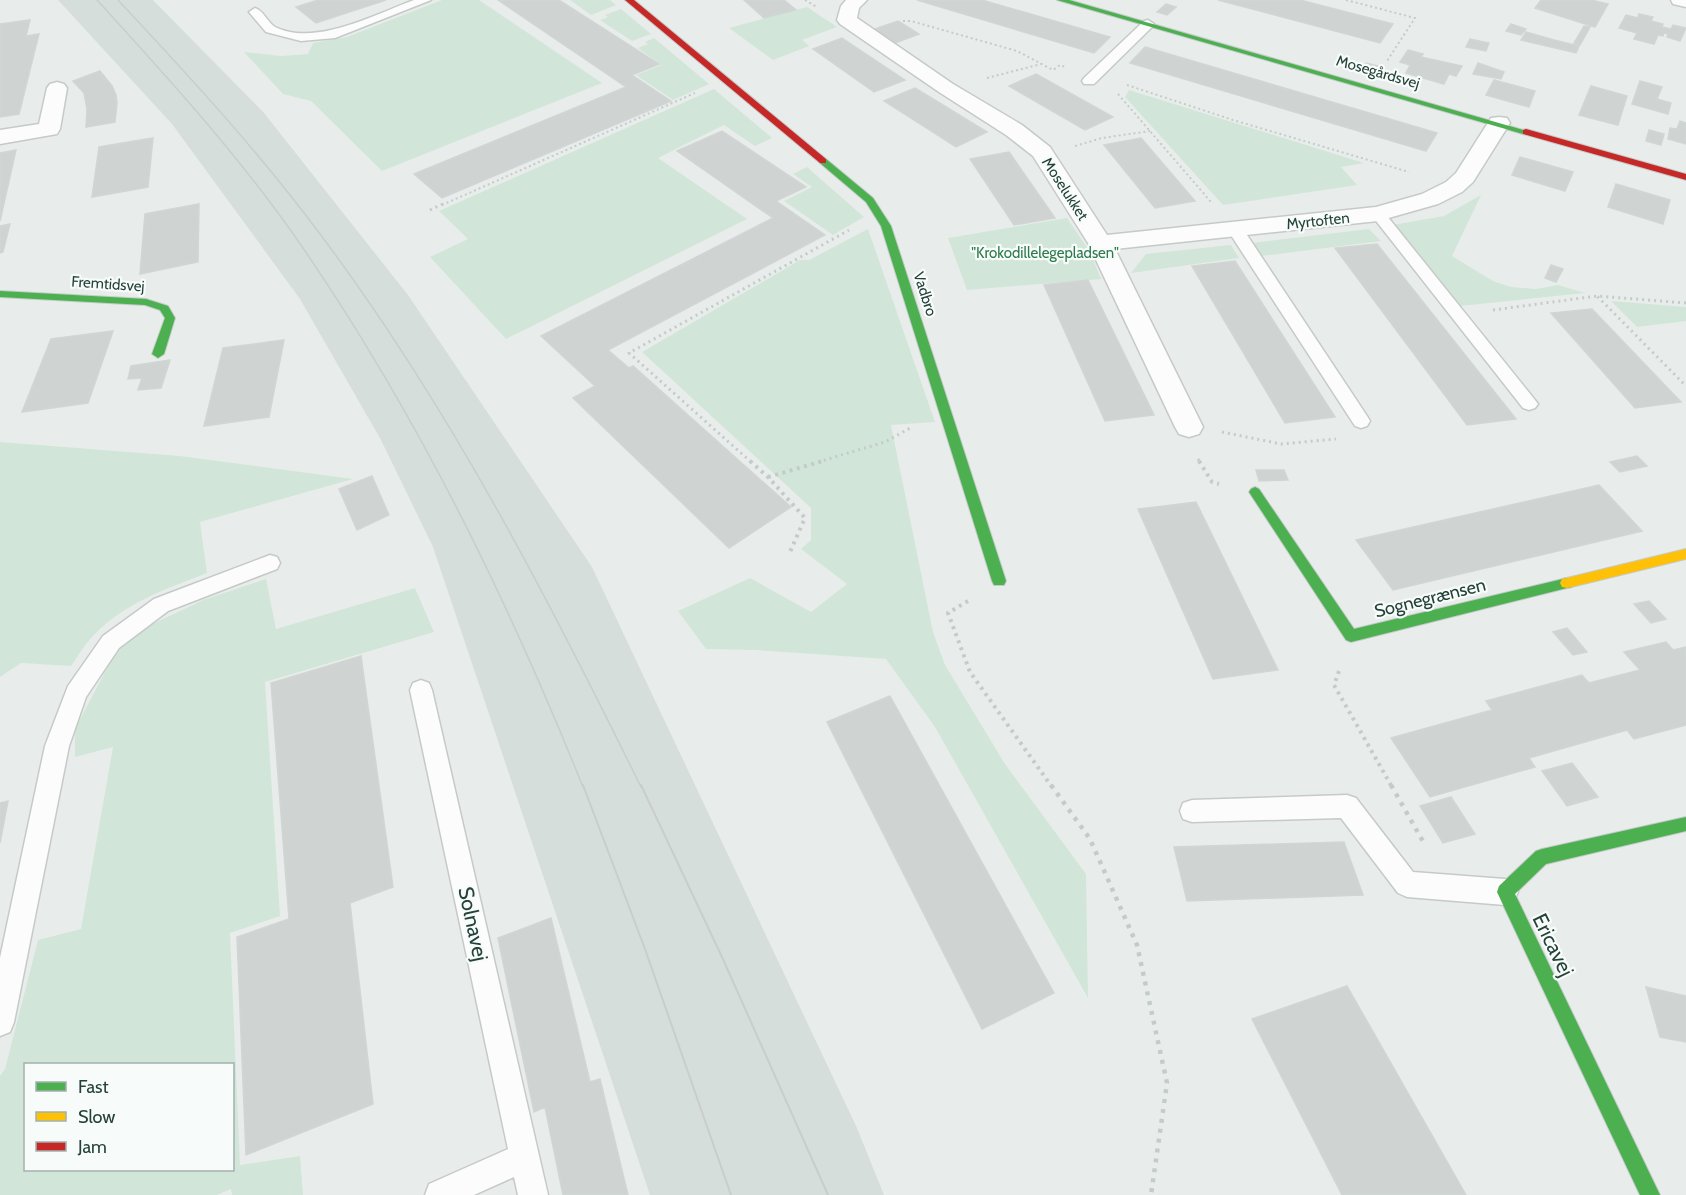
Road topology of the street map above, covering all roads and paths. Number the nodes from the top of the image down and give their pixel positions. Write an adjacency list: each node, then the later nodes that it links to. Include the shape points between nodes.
1 (425, 0): 8 (lane, via 331,35 301,37 270,29)
2 (629, 0): 12 (street, Vadbro)
3 (1061, 0): 9 (street, Mosegårdsvej)
4 (1346, 0): 13 (path, via 1415,18)
5 (1680, 0): 6 (street)
6 (1686, 2)
7 (852, 10): 10 (path, via 911,21 1017,51); 15 (street, Moselukket)
8 (255, 12)
9 (1148, 24): 11 (lane); 13 (street, Mosegårdsvej)
10 (1042, 64): 11 (path, via 1053,70 1060,65); 15 (path)
11 (1093, 78): 17 (path, via 1117,94); 21 (path)
12 (726, 80): 22 (path); 23 (street, Vadbro, via 870,200)
13 (1370, 87): 16 (street, Mosegårdsvej)
14 (57, 88): 18 (street, via 49,129)
15 (946, 88): 19 (street, Moselukket)
16 (1499, 123): 20 (street, Mosegårdsvej); 21 (street, Myrtoften, via 1465,177)
17 (1149, 131): 19 (path); 25 (path)
18 (0, 137)
19 (1042, 152): 26 (street, Moselukket)
20 (1686, 177)
21 (1454, 187): 24 (street, Myrtoften, via 1430,199)
22 (430, 210)
23 (878, 214): 34 (street, Vadbro, via 886,226); 37 (path, via 628,353)
24 (1378, 214): 25 (street, Myrtoften); 30 (lane)
25 (1235, 229): 26 (street, Myrtoften); 35 (lane)
26 (1100, 243): 36 (street, Moselukket)
27 (0, 294): 31 (street, Fremtidsvej, via 146,302 164,308 170,318)
28 (1597, 296): 29 (path); 30 (path); 32 (path)
29 (1686, 303)
30 (1458, 314): 33 (lane)
31 (158, 354)
32 (1686, 386)
33 (1529, 404)
34 (944, 409): 37 (path, via 885,442); 42 (street, Vadbro)
35 (1361, 421): 36 (path, via 1356,437 1281,444)
36 (1189, 427): 38 (path, via 1189,443 1212,482)
37 (768, 477): 39 (path, via 805,518)
38 (1255, 492): 43 (street)
39 (790, 552)
40 (1686, 554): 43 (street, Sognegrænsen)
41 (270, 563): 49 (lane, via 161,604 111,642 76,693 57,746)
42 (999, 581): 53 (path, via 948,613 970,672 1090,839 1137,945 1167,1083)
43 (1351, 636): 47 (path, via 1334,685)
44 (421, 690): 50 (lane, Solnavej)
45 (1192, 811): 47 (lane, via 1347,806 1407,884)
46 (1686, 824): 48 (street, via 1542,857)
47 (1449, 887): 48 (lane)
48 (1505, 892): 54 (street, Ericavej)
49 (0, 1022)
50 (524, 1157): 51 (lane); 52 (lane, Solnavej)
51 (440, 1195)
52 (533, 1195)
53 (1151, 1195)
54 (1650, 1195)

